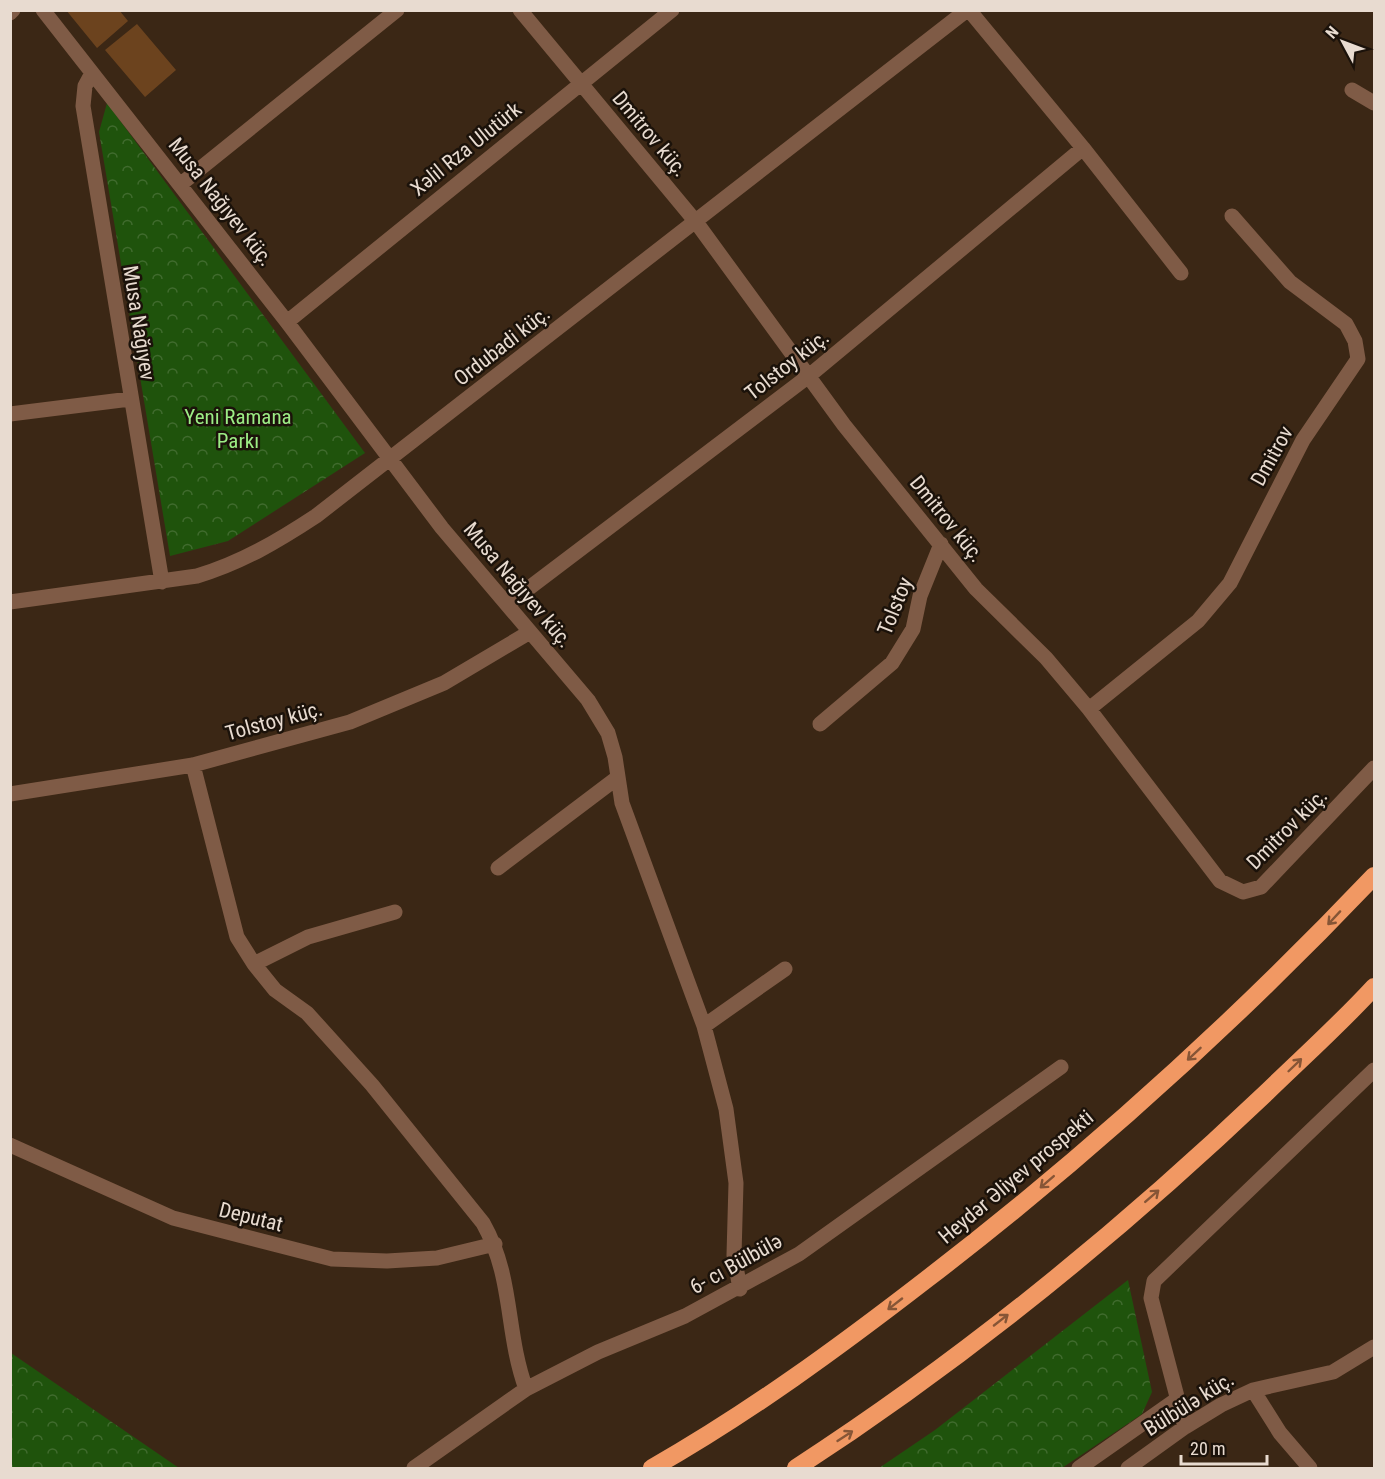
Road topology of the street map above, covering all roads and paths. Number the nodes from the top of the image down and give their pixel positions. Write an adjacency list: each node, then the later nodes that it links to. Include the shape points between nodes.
1 (43, 10): 6 (street, Musa Nağıyev küç.)
2 (397, 10): 11 (street)
3 (520, 10): 7 (street, Dmitrov küç.)
4 (672, 10): 7 (street, Xəlil Rza Ulutürk)
5 (968, 10): 10 (street); 13 (street, Ordubadi küç.)
6 (93, 73): 11 (street, Musa Nağıyev küç.); 17 (street, Musa Nağıyev, via 85,86 83,106)
7 (580, 83): 13 (street, Dmitrov küç.); 15 (street, Xəlil Rza Ulutürk)
8 (1352, 90): 9 (street)
9 (1374, 103)
10 (1083, 148): 14 (street); 16 (street, Tolstoy küç.)
11 (181, 184): 15 (street, Musa Nağıyev küç.)
12 (1232, 216): 25 (street, Dmitrov, via 1290,282 1346,324 1358,359 1303,440 1230,583 1198,621)
13 (696, 222): 16 (street, Dmitrov küç.); 19 (street, Ordubadi küç.)
14 (1181, 273)
15 (287, 322): 19 (street, Musa Nağıyev küç.)
16 (810, 375): 20 (street, Dmitrov küç., via 844,424); 23 (street, Tolstoy küç.)
17 (130, 399): 18 (street); 21 (street, Musa Nağıyev)
18 (10, 414)
19 (389, 459): 21 (street, Ordubadi küç., via 276,543 224,568); 23 (street, Musa Nağıyev küç.)
20 (941, 543): 25 (street, Dmitrov küç., via 976,589 1046,658); 26 (street, Tolstoy, via 920,596 913,629 892,663)
21 (162, 582): 22 (street, Ordubadi küç.)
22 (10, 602)
23 (508, 604): 24 (street, Musa Nağıyev küç.)
24 (530, 632): 27 (street, Tolstoy küç., via 444,683 350,722); 29 (street, Musa Nağıyev küç., via 608,733)
25 (1089, 709): 28 (street, Dmitrov küç., via 1220,881 1243,892 1261,887)
26 (820, 724)
27 (192, 765): 30 (street, Tolstoy küç.); 34 (street, via 237,937)
28 (1374, 768)
29 (617, 778): 31 (street); 37 (street, Musa Nağıyev küç., via 622,803)
30 (10, 794)
31 (498, 868)
32 (1374, 876): 49 (highway, Heydər Əliyev prospekti, one-way to 49, via 1303,952 1172,1074 1003,1221 825,1358)
33 (395, 912): 34 (street, via 308,937)
34 (254, 964): 41 (street, via 275,990 307,1013 372,1085 483,1223)
35 (785, 969): 37 (street)
36 (1374, 987): 50 (highway, one-way to 36, via 875,1417 1054,1279 1222,1135)
37 (704, 1026): 42 (street, Musa Nağıyev küç., via 728,1119 736,1183 734,1255)
38 (1061, 1067): 42 (street, 6- cı Bülbülə, via 799,1254)
39 (1374, 1070): 46 (street, via 1154,1281 1150,1298)
40 (10, 1145): 41 (street, Deputat, via 173,1218 332,1259 437,1258)
41 (495, 1244): 44 (street, via 506,1279 516,1361)
42 (740, 1289): 44 (street, 6- cı Bülbülə, via 598,1352)
43 (1374, 1347): 45 (street, Bülbülə küç., via 1333,1372)
44 (526, 1389): 48 (street, 6- cı Bülbülə)
45 (1253, 1390): 47 (street, Bülbülə küç.); 53 (street, via 1280,1434)
46 (1176, 1400): 47 (street); 51 (street)
47 (1185, 1427): 52 (street, Bülbülə küç.)
48 (414, 1468)
49 (652, 1468)
50 (796, 1468)
51 (1079, 1468)
52 (1128, 1468)
53 (1311, 1468)

